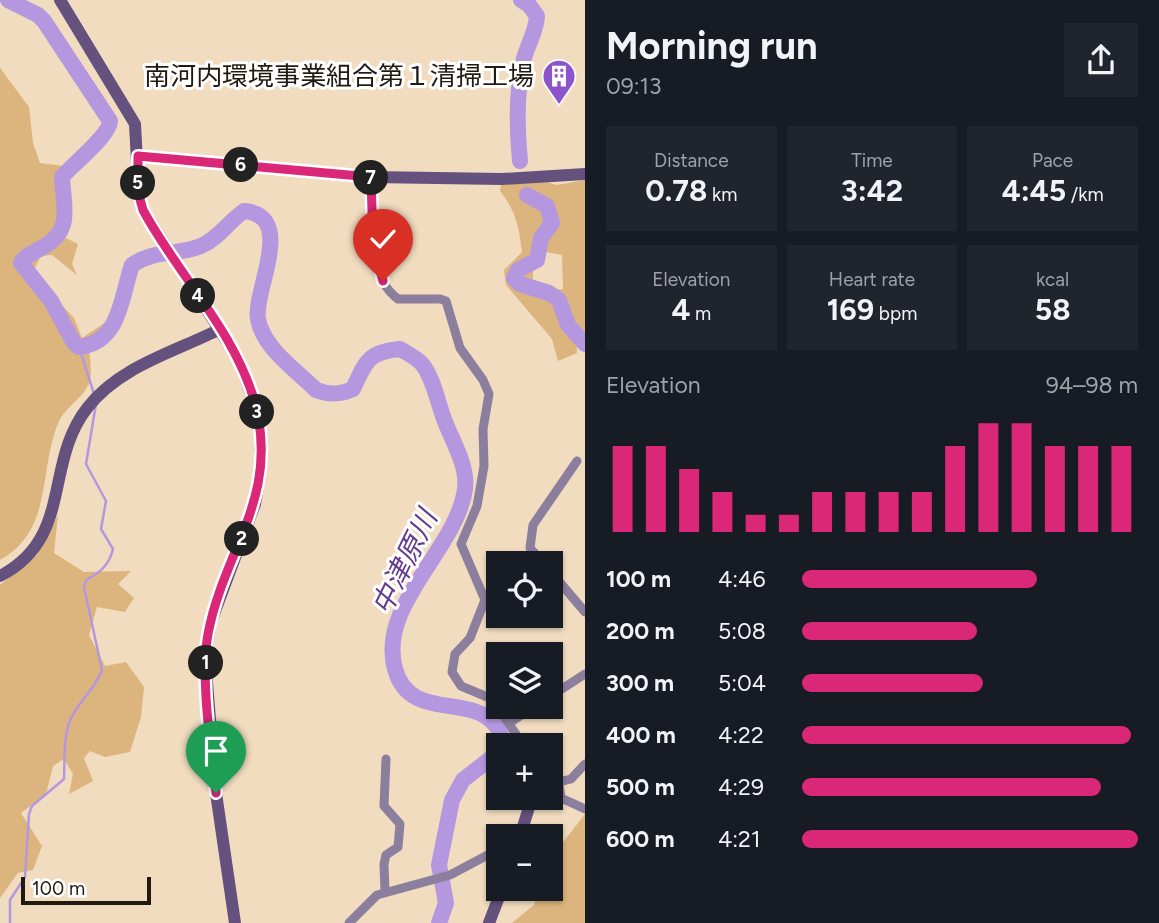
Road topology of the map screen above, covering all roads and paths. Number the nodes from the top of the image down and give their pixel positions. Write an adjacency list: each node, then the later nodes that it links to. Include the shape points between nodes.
1 (60, 0): 2 (main road, via 131,115)
2 (138, 156): 4 (main road); 5 (main road, via 139,199)
3 (585, 174): 4 (main road, via 502,179)
4 (371, 177): 14 (street, via 373,243 383,281 398,299 446,301 460,348 487,387 482,480 461,544 485,600 470,638 455,654 452,672 461,686 492,699)
5 (220, 329): 8 (main road, via 136,368 104,389 86,409 65,450 52,515 41,540 19,565); 24 (main road, via 248,382 261,447 255,504 211,622 205,658 215,788)
6 (577, 461): 7 (street, via 533,525)
7 (533, 551)
8 (0, 576)
9 (563, 586): 10 (street)
10 (585, 612)
11 (585, 674): 12 (street)
12 (563, 688)
13 (515, 719): 14 (street)
14 (509, 723): 15 (street)
15 (516, 733)
16 (386, 759): 22 (street, via 384,806 400,824 401,833 398,847 386,855)
17 (585, 764): 18 (street)
18 (563, 781)
19 (563, 798): 20 (street)
20 (585, 808)
21 (486, 856): 22 (street, via 450,875)
22 (385, 892): 25 (street, via 369,901)
23 (497, 901): 26 (main road)
24 (236, 923)
25 (349, 923)
26 (489, 923)

